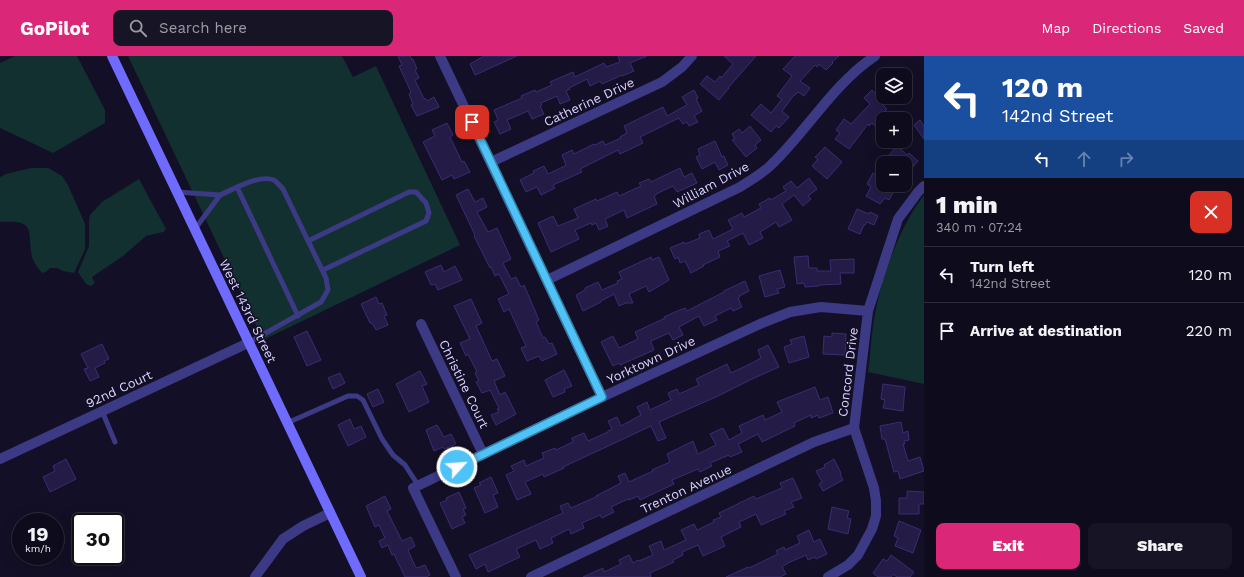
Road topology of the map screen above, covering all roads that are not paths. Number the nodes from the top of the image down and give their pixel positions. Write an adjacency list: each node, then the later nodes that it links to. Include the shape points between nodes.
1 (112, 56): 8 (main road, West 143rd Street)
2 (440, 56): 5 (street)
3 (692, 56): 5 (street, Catherine Drive, via 662,82)
4 (875, 56): 13 (street, William Drive, via 855,72 799,136 770,166 753,179)
5 (491, 162): 13 (street)
6 (924, 186): 14 (street, Concord Drive, via 898,219)
7 (237, 188): 9 (lane); 11 (lane, via 253,180 275,180 283,189); 15 (lane)
8 (177, 192): 9 (lane); 10 (main road, West 143rd Street)
9 (220, 195): 10 (lane)
10 (195, 230): 17 (main road, West 143rd Street)
11 (308, 241): 12 (lane); 12 (lane, via 409,192 416,192 426,203 429,213 426,221)
12 (322, 270): 15 (lane, via 328,290 321,302)
13 (547, 280): 18 (street)
14 (868, 311): 18 (street, Yorktown Drive, via 821,307 790,312); 21 (street, Concord Drive)
15 (298, 316): 17 (lane)
16 (421, 324): 23 (street, Christine Court)
17 (248, 343): 19 (street, 92nd Court); 20 (main road, West 143rd Street)
18 (602, 397): 23 (street, Yorktown Drive)
19 (102, 412): 22 (lane); 24 (street, 92nd Court)
20 (287, 423): 25 (lane, via 348,396 357,396 363,400 382,439); 26 (main road, West 143rd Street)
21 (854, 428): 30 (street, Trenton Avenue, via 814,442); 31 (street, Concord Drive, via 874,488 876,516 858,555 848,565)
22 (116, 442)
23 (483, 454): 25 (street, Yorktown Drive)
24 (0, 459)
25 (418, 485): 29 (street, via 414,488)
26 (330, 513): 27 (street, via 303,526 283,540); 28 (main road, West 143rd Street)
27 (255, 577)
28 (360, 577)
29 (456, 577)
30 (531, 577)
31 (828, 577)

